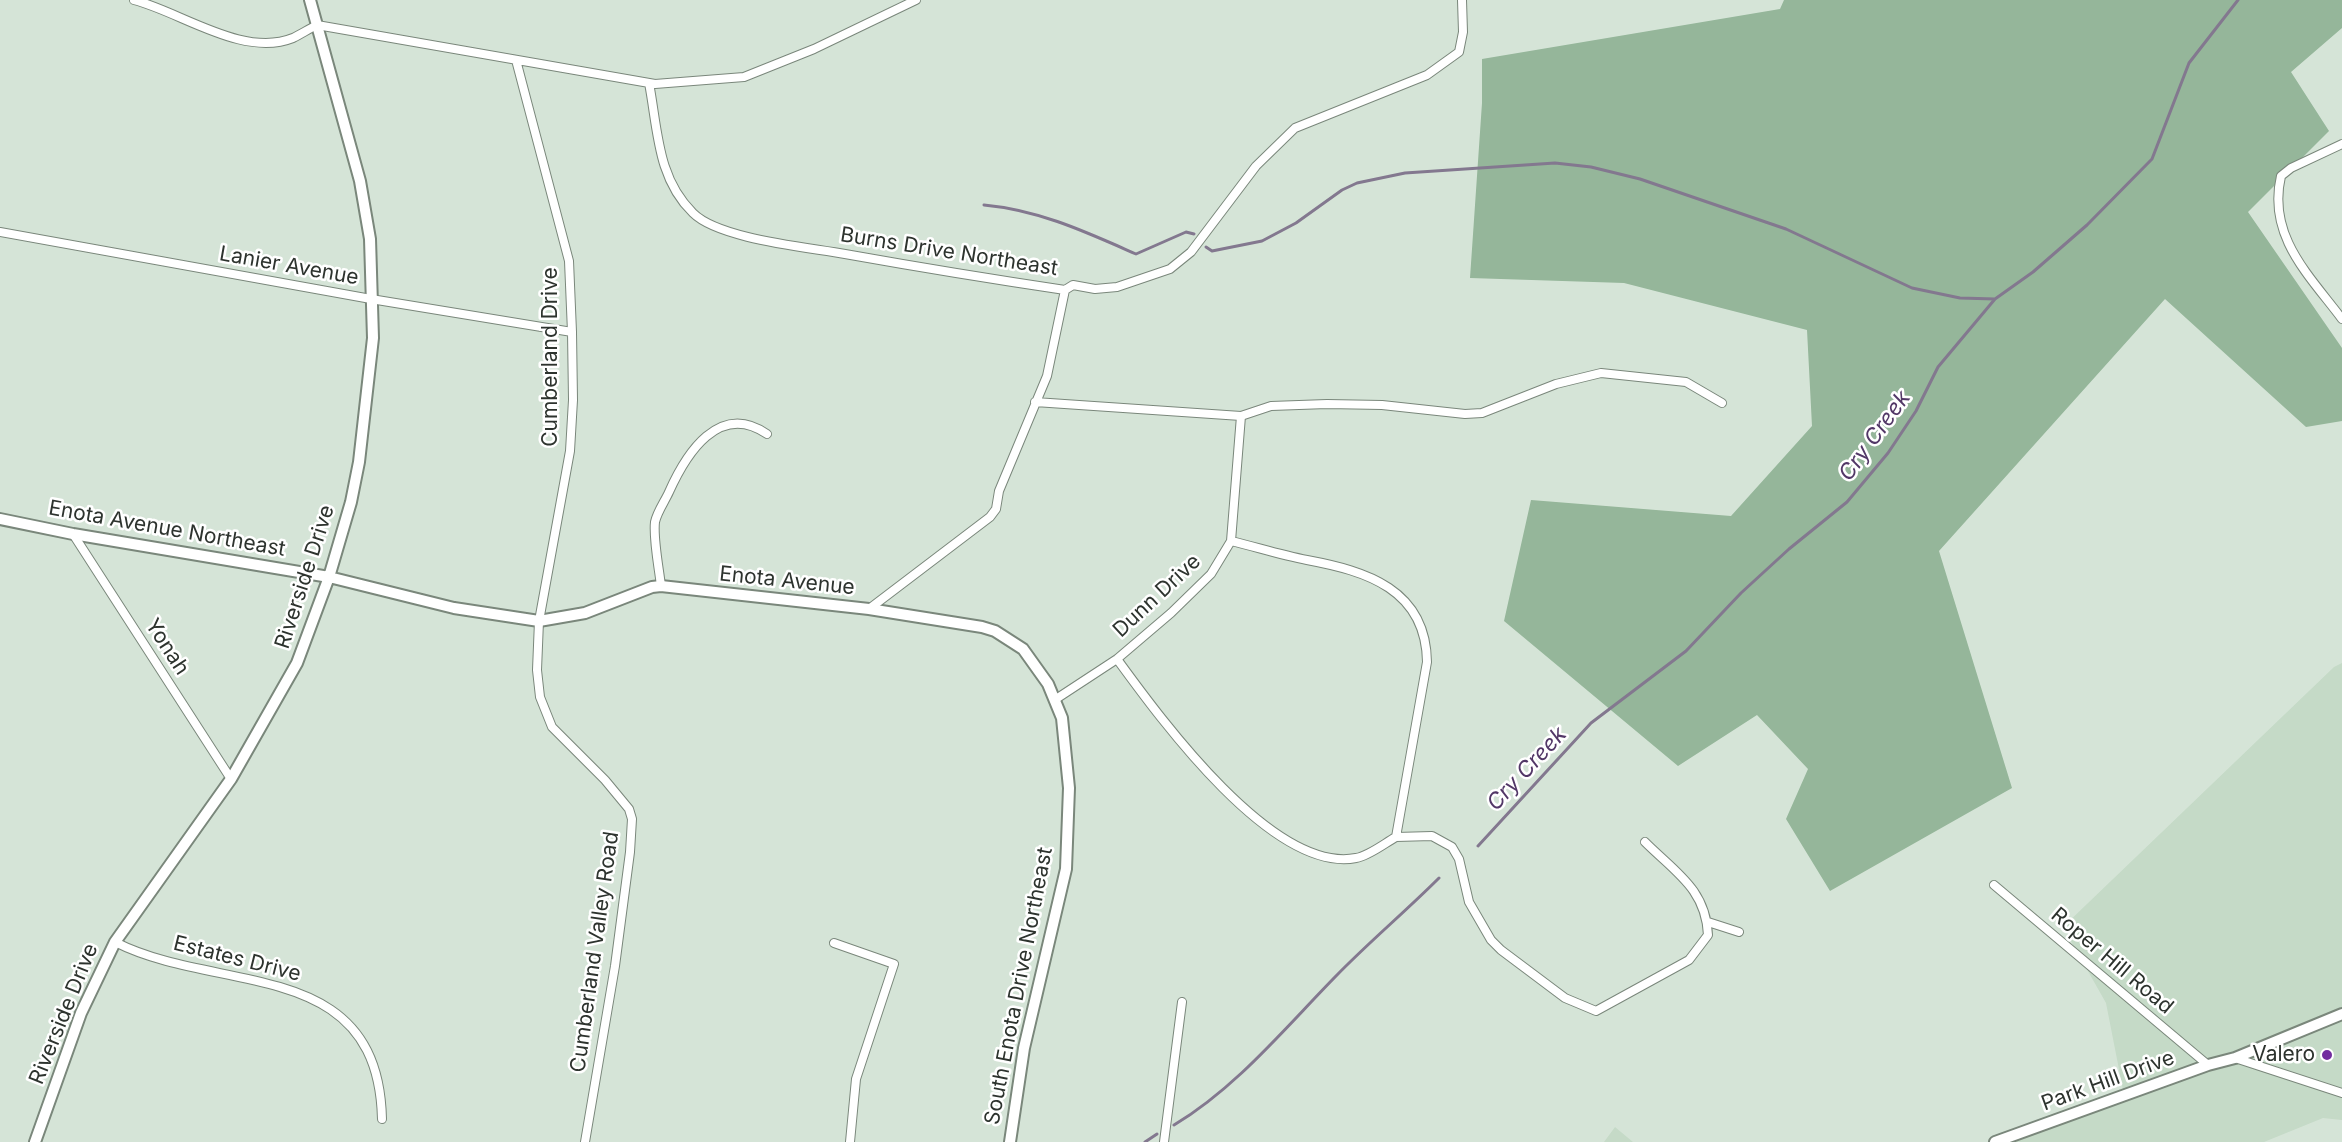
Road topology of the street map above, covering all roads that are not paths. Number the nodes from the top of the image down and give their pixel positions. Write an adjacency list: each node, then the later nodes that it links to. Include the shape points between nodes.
1 (134, 0): 5 (street, via 244,41 291,39)
2 (310, 0): 5 (street, Riverside Drive)
3 (916, 0): 7 (street, via 744,77)
4 (1462, 0): 10 (street, Burns Drive Northeast, via 1459,52 1427,75 1295,128 1256,166 1191,252 1170,269 1117,287 1073,285)
5 (317, 25): 6 (street); 11 (street, Riverside Drive, via 360,181 370,239)
6 (516, 60): 7 (street); 13 (street, Cumberland Drive, via 569,261)
7 (649, 83): 10 (street, Burns Drive Northeast, via 658,153 666,174 694,214 709,226 773,241)
8 (2342, 144): 12 (street, via 2281,176 2277,206 2280,226 2291,250)
9 (0, 232): 11 (street, Lanier Avenue)
10 (1065, 290): 14 (street, Enota Avenue, via 1047,376)
11 (371, 299): 13 (street, Lanier Avenue); 21 (street, Riverside Drive, via 373,338 359,462)
12 (2342, 319)
13 (572, 332): 24 (street, Cumberland Drive, via 570,451)
14 (1035, 402): 16 (street); 23 (street, Enota Avenue, via 990,517)
15 (1722, 403): 16 (street, via 1686,382 1601,373 1556,384 1482,413 1327,404 1270,406)
16 (1241, 416): 20 (street, Dunn Drive)
17 (767, 434): 22 (street, via 755,426 735,425 720,427 702,439 677,475 655,522)
18 (0, 519): 19 (street, Enota Avenue Northeast)
19 (73, 534): 21 (street, Enota Avenue Northeast); 27 (street, Yonah)
20 (1231, 541): 25 (street, Dunn Drive, via 1211,574); 28 (street, via 1336,564 1373,577 1401,598 1414,614 1427,662)
21 (329, 577): 24 (street, Enota Avenue Northeast, via 454,608); 27 (street, Riverside Drive, via 297,663)
22 (661, 586): 23 (street, Enota Avenue); 24 (street, Enota Avenue, via 585,613)
23 (869, 609): 26 (street, South Enota Drive Northeast, via 995,631 1023,649)
24 (539, 621): 42 (street, Cumberland Valley Road, via 537,670 546,717 629,809 632,819 615,966)
25 (1117, 659): 26 (street, Dunn Drive); 28 (street, via 1169,730 1239,803 1281,837 1316,856 1356,858)
26 (1056, 699): 44 (street, South Enota Drive Northeast, via 1062,718 1069,788 1066,869 1024,1048)
27 (231, 779): 33 (street, Riverside Drive)
28 (1396, 837): 31 (street, via 1432,836 1452,847 1459,859 1469,902 1491,940 1565,998 1596,1011 1689,960 1708,935)
29 (1645, 842): 31 (street, via 1699,896)
30 (1994, 885): 38 (street, Roper Hill Road)
31 (1708, 922): 32 (street)
32 (1739, 932)
33 (115, 942): 40 (street, Estates Drive, via 142,953 294,989 334,1010 362,1041 374,1063); 41 (street, Riverside Drive, via 81,1013)
34 (834, 943): 43 (street, via 894,964 856,1079)
35 (1182, 1002): 45 (street)
36 (2342, 1014): 37 (street, Park Hill Drive)
37 (2235, 1058): 38 (street, Park Hill Drive); 39 (street)
38 (2208, 1065): 46 (street, Park Hill Drive)
39 (2342, 1093)
40 (382, 1119)
41 (35, 1142)
42 (585, 1142)
43 (850, 1142)
44 (1010, 1142)
45 (1164, 1142)
46 (1995, 1142)

